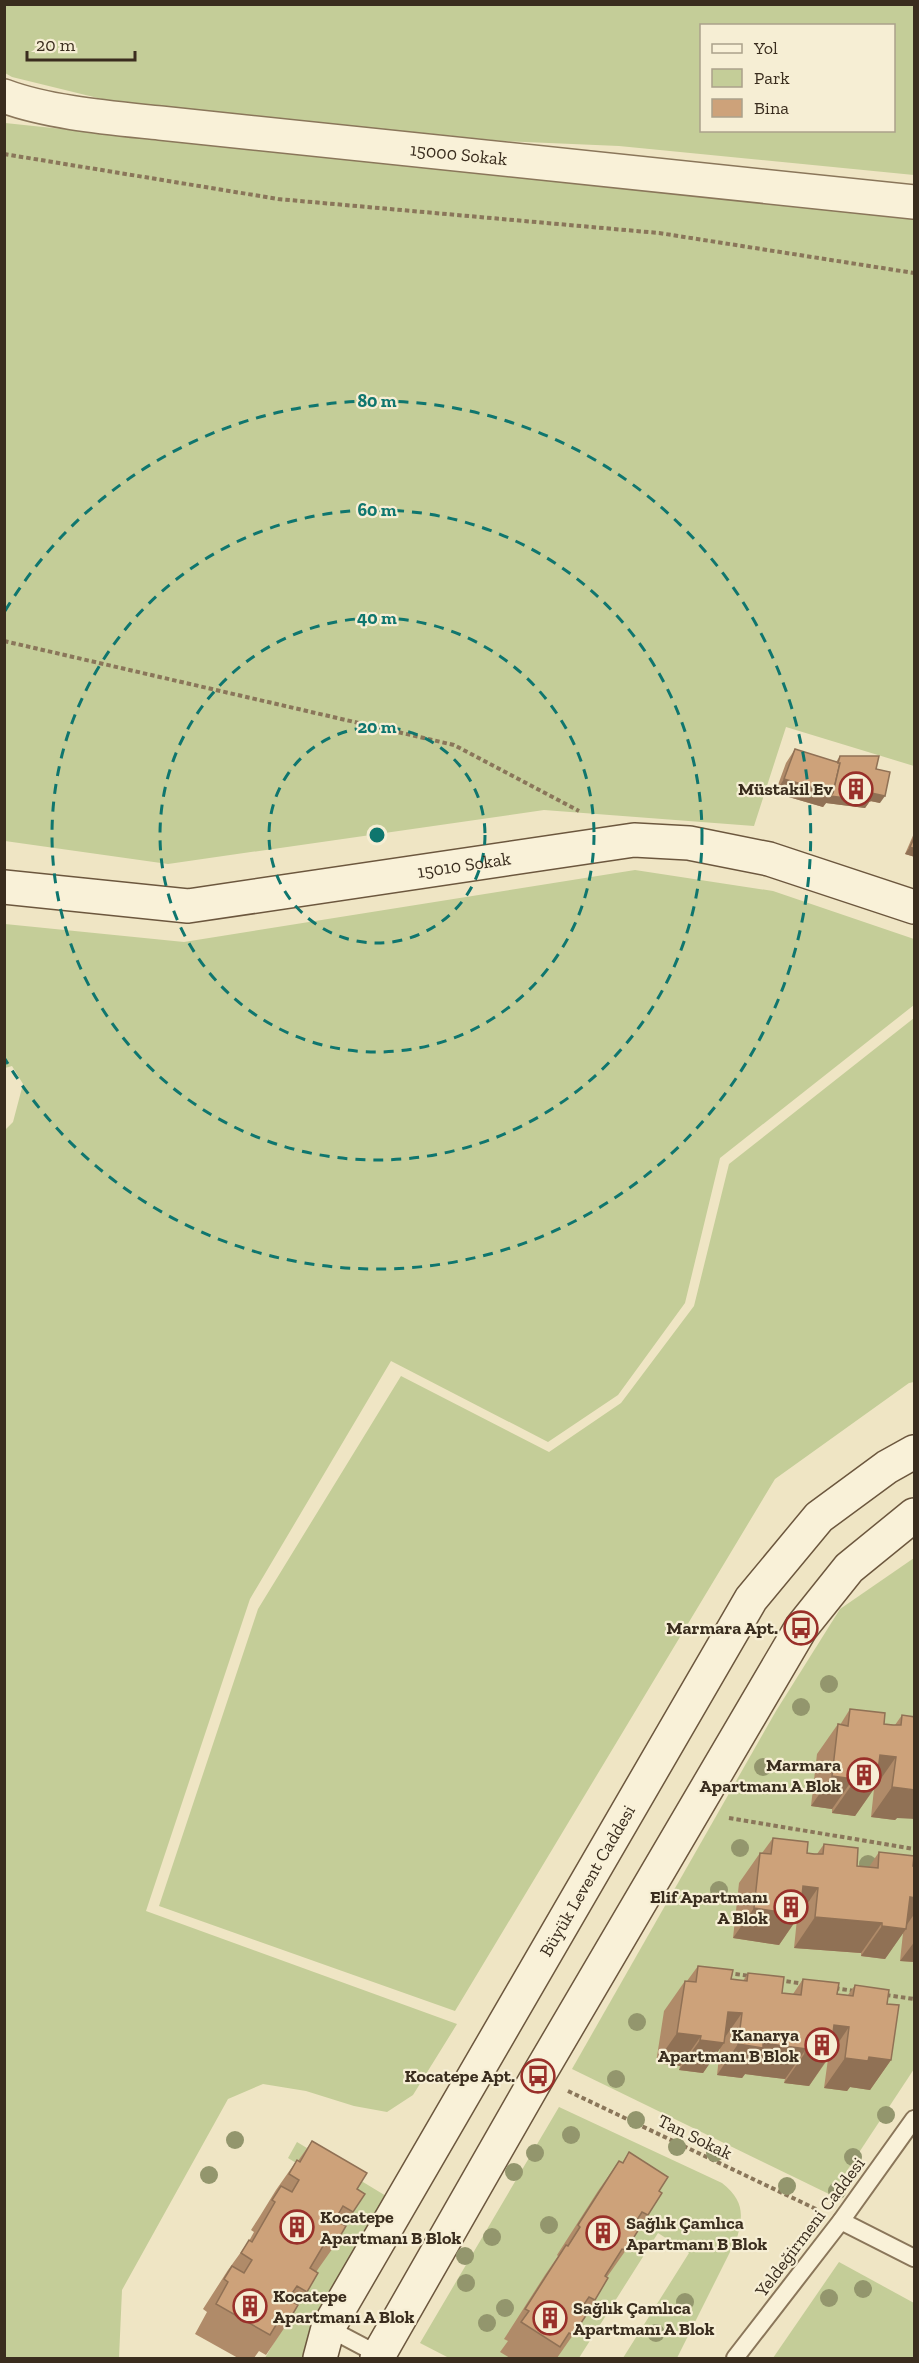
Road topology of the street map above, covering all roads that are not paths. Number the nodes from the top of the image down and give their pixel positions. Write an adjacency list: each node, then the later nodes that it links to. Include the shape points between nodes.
1 (4, 96): 2 (street, 15000 Sokak, via 96,116)
2 (915, 202)
3 (4, 887): 4 (street, 15010 Sokak, via 188,906 634,840 689,843 769,859)
4 (915, 907)
5 (915, 1452): 10 (street, Büyük Levent Caddesi, via 887,1467 819,1517 751,1599)
6 (915, 1515): 11 (street, via 849,1569 801,1628 538,2076)
7 (915, 2119): 8 (lane, Yeldeğirmeni Caddesi)
8 (841, 2221): 9 (lane); 12 (lane, Yeldeğirmeni Caddesi)
9 (915, 2258)
10 (324, 2343): 11 (lane)
11 (381, 2357)
12 (735, 2358)

